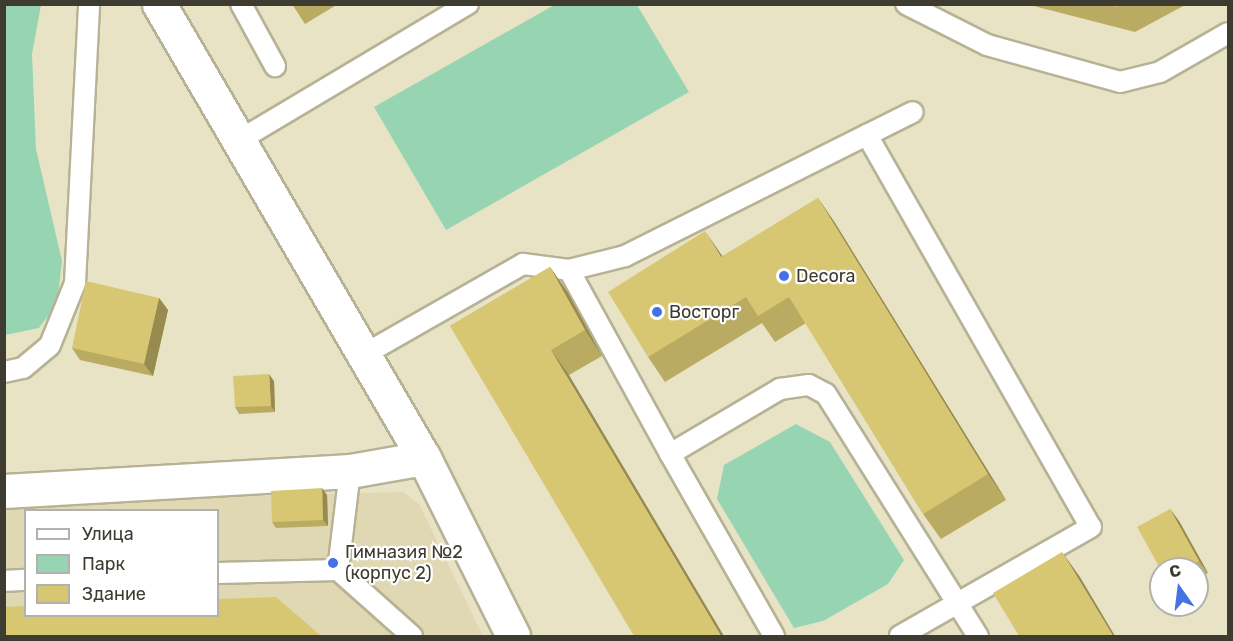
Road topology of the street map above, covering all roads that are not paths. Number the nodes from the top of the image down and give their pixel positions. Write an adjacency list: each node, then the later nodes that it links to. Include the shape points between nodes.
1 (88, 4): 13 (lane, via 75,283 50,345 23,368)
2 (159, 4): 10 (street)
3 (241, 4): 7 (lane)
4 (468, 4): 10 (lane)
5 (906, 4): 6 (lane, via 987,45 1120,82 1160,72)
6 (1228, 33)
7 (275, 66)
8 (913, 112): 9 (lane)
9 (867, 135): 11 (lane, via 625,256); 22 (lane, via 1091,527)
10 (238, 141): 12 (street)
11 (569, 270): 12 (lane, via 523,264); 14 (lane)
12 (365, 354): 15 (street)
13 (4, 372)
14 (670, 454): 22 (lane, via 780,389 809,385 826,394); 25 (lane)
15 (424, 458): 16 (street); 24 (street)
16 (351, 471): 17 (street); 18 (lane)
17 (4, 491)
18 (338, 570): 19 (lane); 23 (lane)
19 (219, 573)
20 (24, 580): 21 (lane)
21 (4, 581)
22 (958, 603): 26 (lane); 27 (lane)
23 (412, 636)
24 (513, 636)
25 (774, 636)
26 (900, 636)
27 (978, 636)

